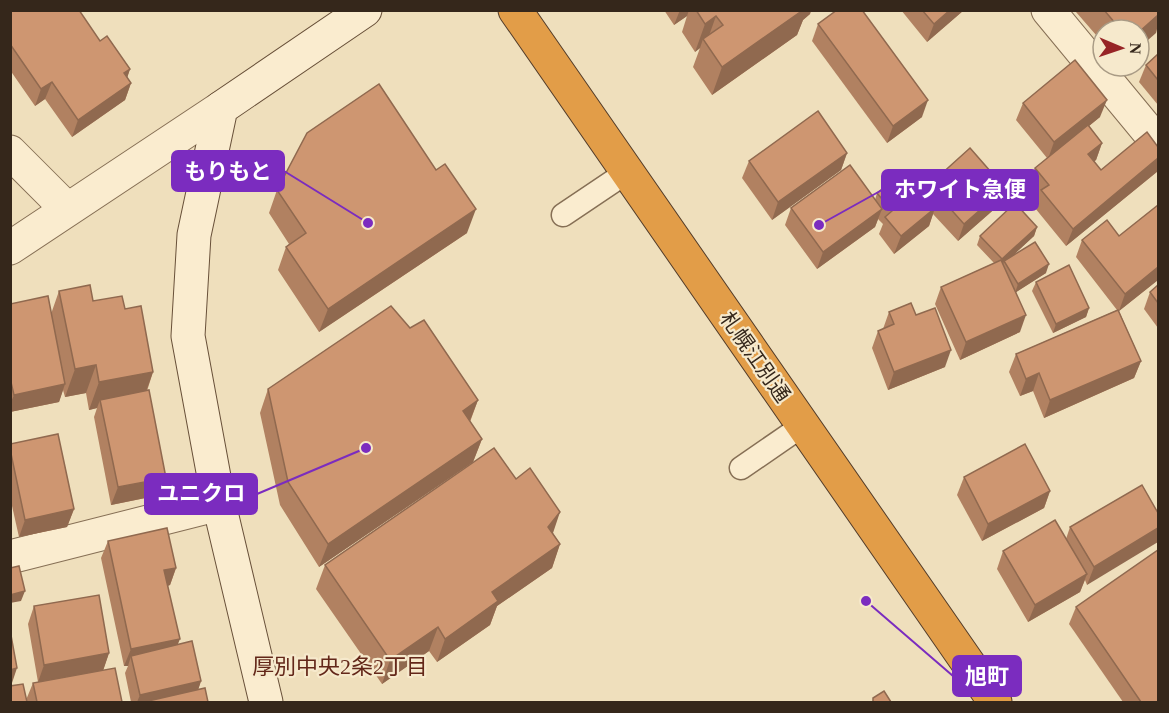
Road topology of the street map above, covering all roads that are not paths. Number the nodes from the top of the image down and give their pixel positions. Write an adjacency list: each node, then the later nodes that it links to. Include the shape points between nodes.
1 (365, 10): 4 (street)
2 (514, 10): 7 (highway, 札幌江別通)
3 (1048, 10): 5 (street)
4 (221, 108): 8 (street); 13 (street, via 194,235 188,336)
5 (1158, 143)
6 (10, 152): 8 (street)
7 (627, 172): 9 (lane); 11 (highway, 札幌江別通)
8 (67, 209): 10 (street)
9 (563, 215)
10 (10, 248)
11 (802, 426): 12 (lane); 16 (highway, 札幌江別通)
12 (741, 468)
13 (219, 504): 14 (street); 15 (street)
14 (10, 557)
15 (266, 702)
16 (995, 702)

